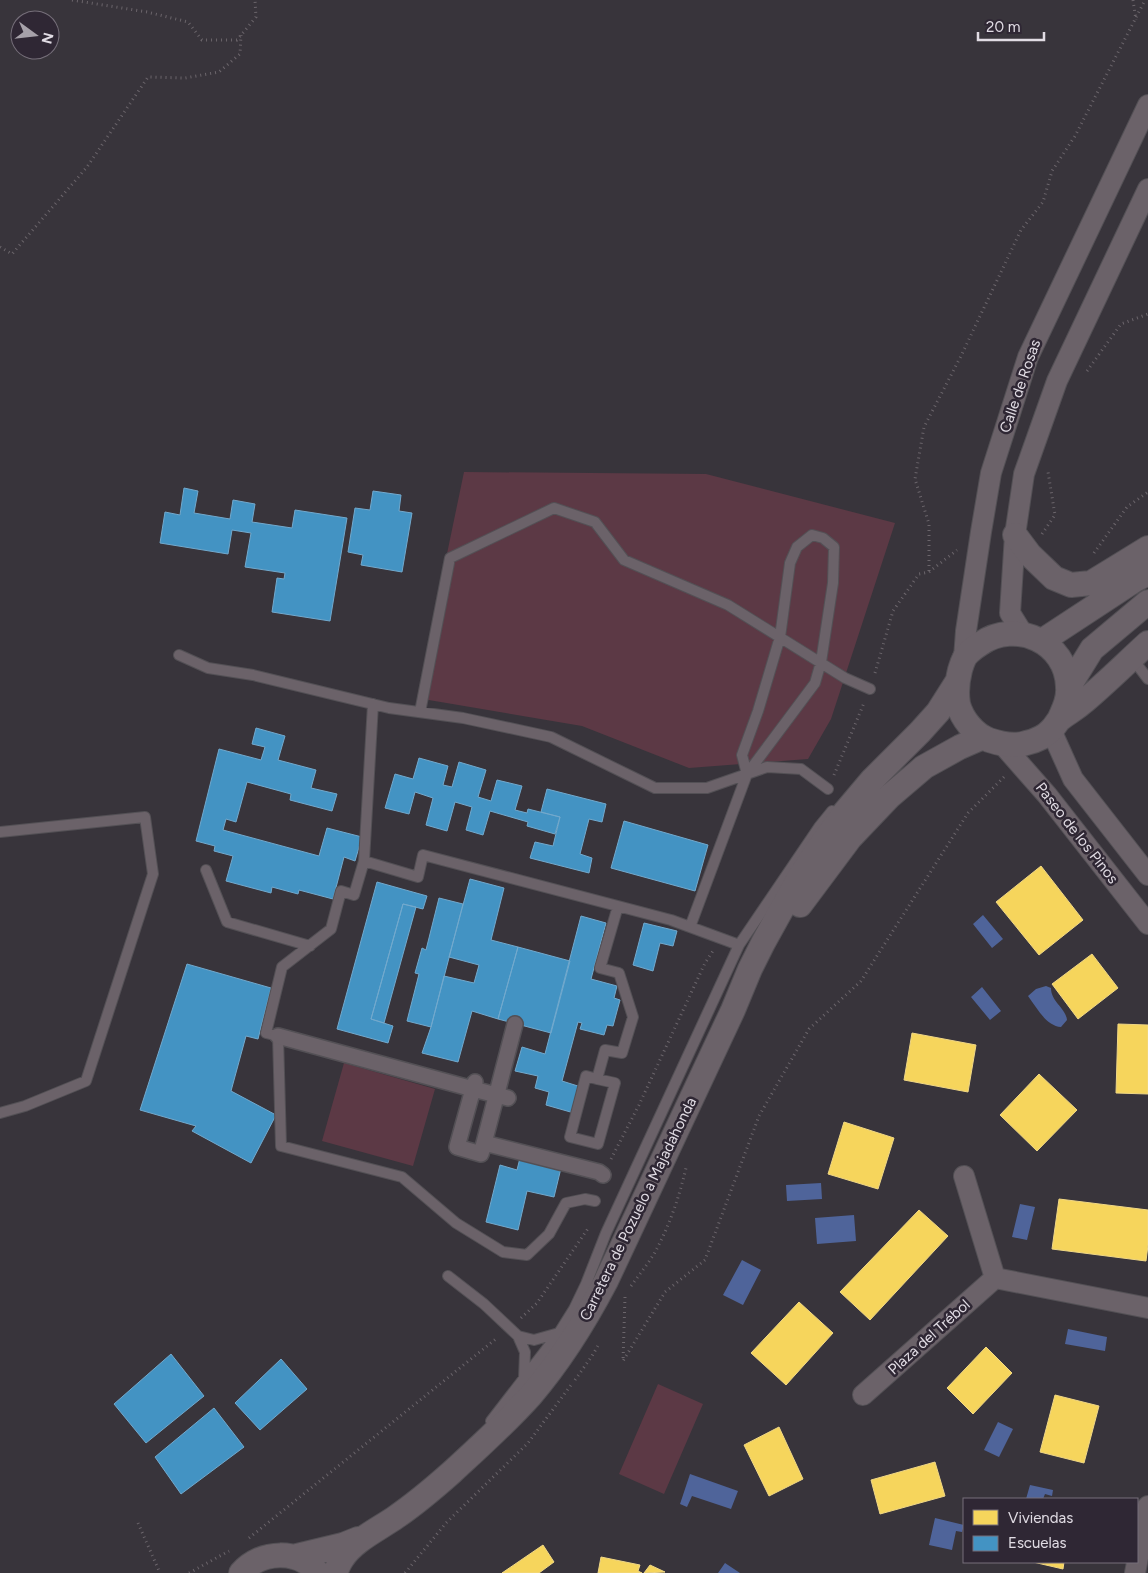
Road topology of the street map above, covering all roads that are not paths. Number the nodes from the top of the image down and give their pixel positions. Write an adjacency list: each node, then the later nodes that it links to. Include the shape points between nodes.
1 (1148, 105): 11 (street, Calle de Rosas, via 1028,357 991,473)
2 (1148, 188): 3 (street, via 1057,381 1024,474)
3 (1015, 535): 4 (street, via 1054,578 1072,586 1091,583); 8 (street, via 1010,613)
4 (1148, 548)
5 (1148, 573): 8 (street)
6 (1148, 602): 15 (street, via 1092,649)
7 (780, 637): 12 (lane); 12 (lane, via 790,563 797,547 812,535 823,538 834,547 833,583); 18 (lane, via 728,604 624,560 595,522 554,508 450,558); 21 (lane, via 742,754)
8 (1032, 638): 11 (street, via 1010,633 998,635 986,639); 15 (street, via 1053,650 1061,661)
9 (1140, 650): 13 (lane); 19 (street)
10 (179, 655): 17 (lane, via 208,668 253,675)
11 (964, 658): 14 (street)
12 (821, 662): 16 (lane); 21 (lane, via 815,683)
13 (1148, 679)
14 (957, 682): 20 (street, via 956,695 962,714 973,730); 22 (street, Carretera de Pozuelo a Majadahonda, via 938,712)
15 (1068, 688): 19 (street, via 1066,704)
16 (870, 689)
17 (373, 704): 18 (lane); 25 (lane)
18 (420, 712): 21 (lane, via 551,738 656,788 707,788)
19 (1055, 725): 20 (street, via 1044,735 1025,744); 27 (street, Paseo de los Pinos, via 1073,779)
20 (993, 741): 29 (street, Paseo de los Pinos, via 1019,762 1047,795); 33 (street, Carretera de Pozuelo a Majadahonda, via 960,747 924,768 865,821 817,880)
21 (747, 774): 23 (lane, via 767,767 802,769); 30 (lane)
22 (872, 780): 31 (lane, via 842,799 819,827); 33 (street, Carretera de Pozuelo a Majadahonda, via 845,812 799,878 750,969)
23 (828, 789)
24 (0, 832): 39 (lane, via 145,817 153,874 86,1081)
25 (364, 860): 28 (lane, via 418,877 424,856); 32 (lane, via 354,894 341,891 332,929)
26 (206, 870): 32 (lane, via 227,922)
27 (1148, 875)
28 (618, 906): 30 (lane); 36 (lane, via 600,968 618,973 632,1017 622,1053 605,1050)
29 (1148, 924)
30 (690, 927): 31 (lane)
31 (740, 945): 47 (lane, via 606,1233 586,1284)
32 (310, 946): 35 (lane, via 282,968 266,1033)
33 (733, 1010): 51 (street, Carretera de Pozuelo a Majadahonda, via 606,1280 577,1332 532,1394)
34 (515, 1024): 38 (street)
35 (278, 1036): 37 (street); 43 (lane, via 281,1146 402,1177 456,1223 503,1252 527,1255 549,1234 566,1203 586,1199)
36 (597, 1079): 36 (lane, via 586,1076 570,1137 598,1144 615,1083)
37 (474, 1086): 38 (street); 40 (street, via 457,1147 481,1154)
38 (502, 1096): 40 (street)
39 (0, 1113)
40 (484, 1143): 41 (street, via 599,1172)
41 (603, 1176)
42 (964, 1176): 45 (street)
43 (595, 1201)
44 (448, 1276): 48 (lane)
45 (996, 1278): 46 (street); 50 (street, Plaza del Trébol)
46 (1148, 1308)
47 (559, 1333): 48 (lane, via 534,1340); 49 (lane)
48 (518, 1336): 49 (lane, via 525,1352)
49 (523, 1380): 51 (lane)
50 (863, 1395)
51 (451, 1473): 53 (street, Carretera de Pozuelo a Majadahonda)
52 (1148, 1506): 55 (street)
53 (369, 1534): 54 (street, via 343,1545); 58 (street, via 342,1559)
54 (293, 1556): 56 (street, via 266,1557); 57 (street)
55 (1138, 1558)
56 (241, 1573)
57 (318, 1573)
58 (336, 1573)

